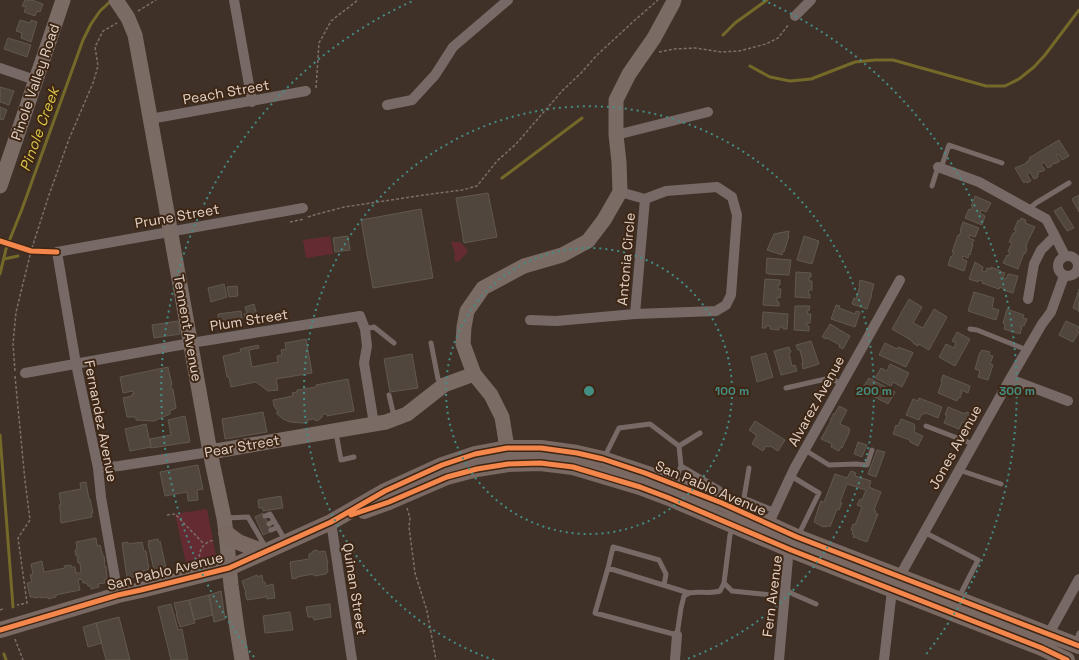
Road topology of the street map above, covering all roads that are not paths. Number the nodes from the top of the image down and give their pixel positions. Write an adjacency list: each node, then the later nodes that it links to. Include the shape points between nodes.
1 (63, 0): 9 (street, Pinole Valley Road)
2 (234, 0): 11 (street)
3 (508, 0): 12 (street, via 453,47 436,75 412,100)
4 (674, 0): 15 (street, via 616,100)
5 (811, 0): 7 (street)
6 (121, 8): 14 (street, Tennent Avenue, via 134,35)
7 (795, 16)
8 (0, 68): 9 (street)
9 (35, 80): 19 (street, Pinole Valley Road)
10 (306, 91): 11 (street, Peach Street)
11 (252, 102): 14 (street, Peach Street)
12 (387, 105)
13 (708, 112): 15 (street)
14 (150, 119): 25 (street, Tennent Avenue)
15 (616, 135): 21 (street)
16 (1002, 163): 17 (lane, via 949,145)
17 (940, 167): 20 (lane); 24 (street, via 979,182)
18 (1069, 183): 24 (lane)
19 (0, 186)
20 (932, 186)
21 (620, 192): 22 (street, Antonia Circle); 43 (street, via 588,241 562,255 524,266 483,288 467,311 462,344)
22 (645, 200): 33 (street, Antonia Circle); 33 (street, Antonia Circle, via 666,191 717,188 732,197 737,215 731,295 726,305 716,311)
23 (303, 208): 25 (street, Prune Street)
24 (1029, 209): 26 (street, via 1046,219)
25 (171, 231): 27 (street, Prune Street); 37 (street, Tennent Avenue)
26 (1055, 236): 28 (street); 32 (street, via 1041,250 1034,264)
27 (57, 252): 41 (street, Fernandez Avenue)
28 (1065, 256): 29 (street, via 1074,258); 30 (street, via 1058,266)
29 (1078, 267): 30 (street, via 1074,275)
30 (1064, 276): 40 (street, Jones Avenue, via 1051,312)
31 (900, 280): 45 (street, Alvarez Avenue)
32 (1028, 299)
33 (635, 314): 34 (street, via 556,322)
34 (530, 320)
35 (364, 329): 37 (street, Plum Street, via 360,316); 38 (lane, via 374,327); 51 (street, via 367,346 364,363)
36 (970, 330): 40 (lane, via 977,330)
37 (191, 343): 41 (street, Plum Street); 59 (street, Tennent Avenue)
38 (394, 343)
39 (431, 343): 46 (lane, via 438,379)
40 (1027, 350): 44 (street, Jones Avenue)
41 (76, 364): 42 (street, Plum Street); 64 (street, Fernandez Avenue)
42 (25, 373)
43 (474, 374): 46 (street, Pear Street); 60 (street, via 491,395 502,417)
44 (1010, 379): 49 (street); 55 (street, Jones Avenue)
45 (842, 384): 47 (lane, via 830,378); 57 (street, Alvarez Avenue)
46 (444, 385): 50 (street, Pear Street)
47 (786, 388)
48 (389, 395): 50 (lane, via 393,412)
49 (1068, 402)
50 (407, 414): 51 (street, Pear Street)
51 (380, 423): 53 (street, Pear Street)
52 (926, 426): 55 (lane)
53 (335, 430): 59 (street, Pear Street); 61 (lane, via 341,460)
54 (700, 432): 56 (lane)
55 (973, 444): 66 (street, Jones Avenue)
56 (678, 446): 62 (lane, via 650,424 619,428); 63 (lane)
57 (805, 450): 58 (lane, via 829,465 867,465); 67 (street, Alvarez Avenue)
58 (872, 450)
59 (210, 452): 64 (street, Pear Street); 78 (street, Tennent Avenue)
60 (508, 456): 62 (main road, San Pablo Avenue, via 541,448); 69 (main road, San Pablo Avenue, via 540,464 573,467 640,487); 73 (main road, San Pablo Avenue); 73 (main road, San Pablo Avenue, via 475,454 442,465 385,491)
61 (354, 458)
62 (603, 459): 69 (main road, San Pablo Avenue)
63 (681, 466): 69 (lane); 70 (lane, via 720,489)
64 (98, 468): 92 (street, Fernandez Avenue)
65 (749, 468): 75 (lane, via 744,498)
66 (959, 470): 68 (lane); 80 (street, Jones Avenue)
67 (791, 476): 75 (street, Alvarez Avenue); 82 (lane, via 819,493)
68 (1001, 484)
69 (672, 491): 70 (main road, San Pablo Avenue); 76 (main road, San Pablo Avenue)
70 (722, 503): 75 (main road, San Pablo Avenue)
71 (265, 516): 72 (lane, via 270,514)
72 (274, 521): 74 (lane); 77 (lane)
73 (331, 522): 81 (main road, San Pablo Avenue); 101 (street, Quinan Street)
74 (268, 524)
75 (768, 524): 76 (main road, San Pablo Avenue); 82 (main road, San Pablo Avenue)
76 (734, 526): 86 (lane, via 730,535)
77 (278, 527): 79 (lane); 81 (lane)
78 (222, 530): 83 (main road, via 238,542); 83 (lane, via 248,517 254,521); 84 (street, Tennent Avenue)
79 (271, 530)
80 (924, 532): 87 (street, Jones Avenue); 94 (lane, via 978,560)
81 (287, 543): 83 (main road, San Pablo Avenue)
82 (794, 544): 87 (main road, San Pablo Avenue); 90 (street, Fern Avenue, via 788,558)
83 (266, 551): 84 (main road, San Pablo Avenue)
84 (229, 568): 92 (main road, San Pablo Avenue); 100 (street, Tennent Avenue)
85 (608, 568): 88 (lane); 88 (lane, via 613,547 659,560 666,574); 97 (lane, via 595,613)
86 (724, 583): 91 (lane, via 720,591); 93 (lane, via 732,591)
87 (895, 583): 94 (main road, San Pablo Avenue); 98 (main road, San Pablo Avenue); 104 (street)
88 (664, 585): 91 (lane)
89 (1078, 585): 98 (street)
90 (785, 589): 95 (lane); 103 (street, Fern Avenue)
91 (689, 593): 97 (lane, via 684,596)
92 (118, 595): 96 (main road, San Pablo Avenue)
93 (771, 595)
94 (957, 599): 98 (main road, San Pablo Avenue)
95 (816, 604)
96 (0, 630)
97 (677, 635): 102 (street)
98 (1045, 641): 99 (main road, San Pablo Avenue); 105 (main road, San Pablo Avenue)
99 (1077, 641): 105 (street)
100 (242, 660)
101 (352, 660)
102 (675, 660)
103 (779, 660)
104 (884, 660)
105 (1068, 660)

